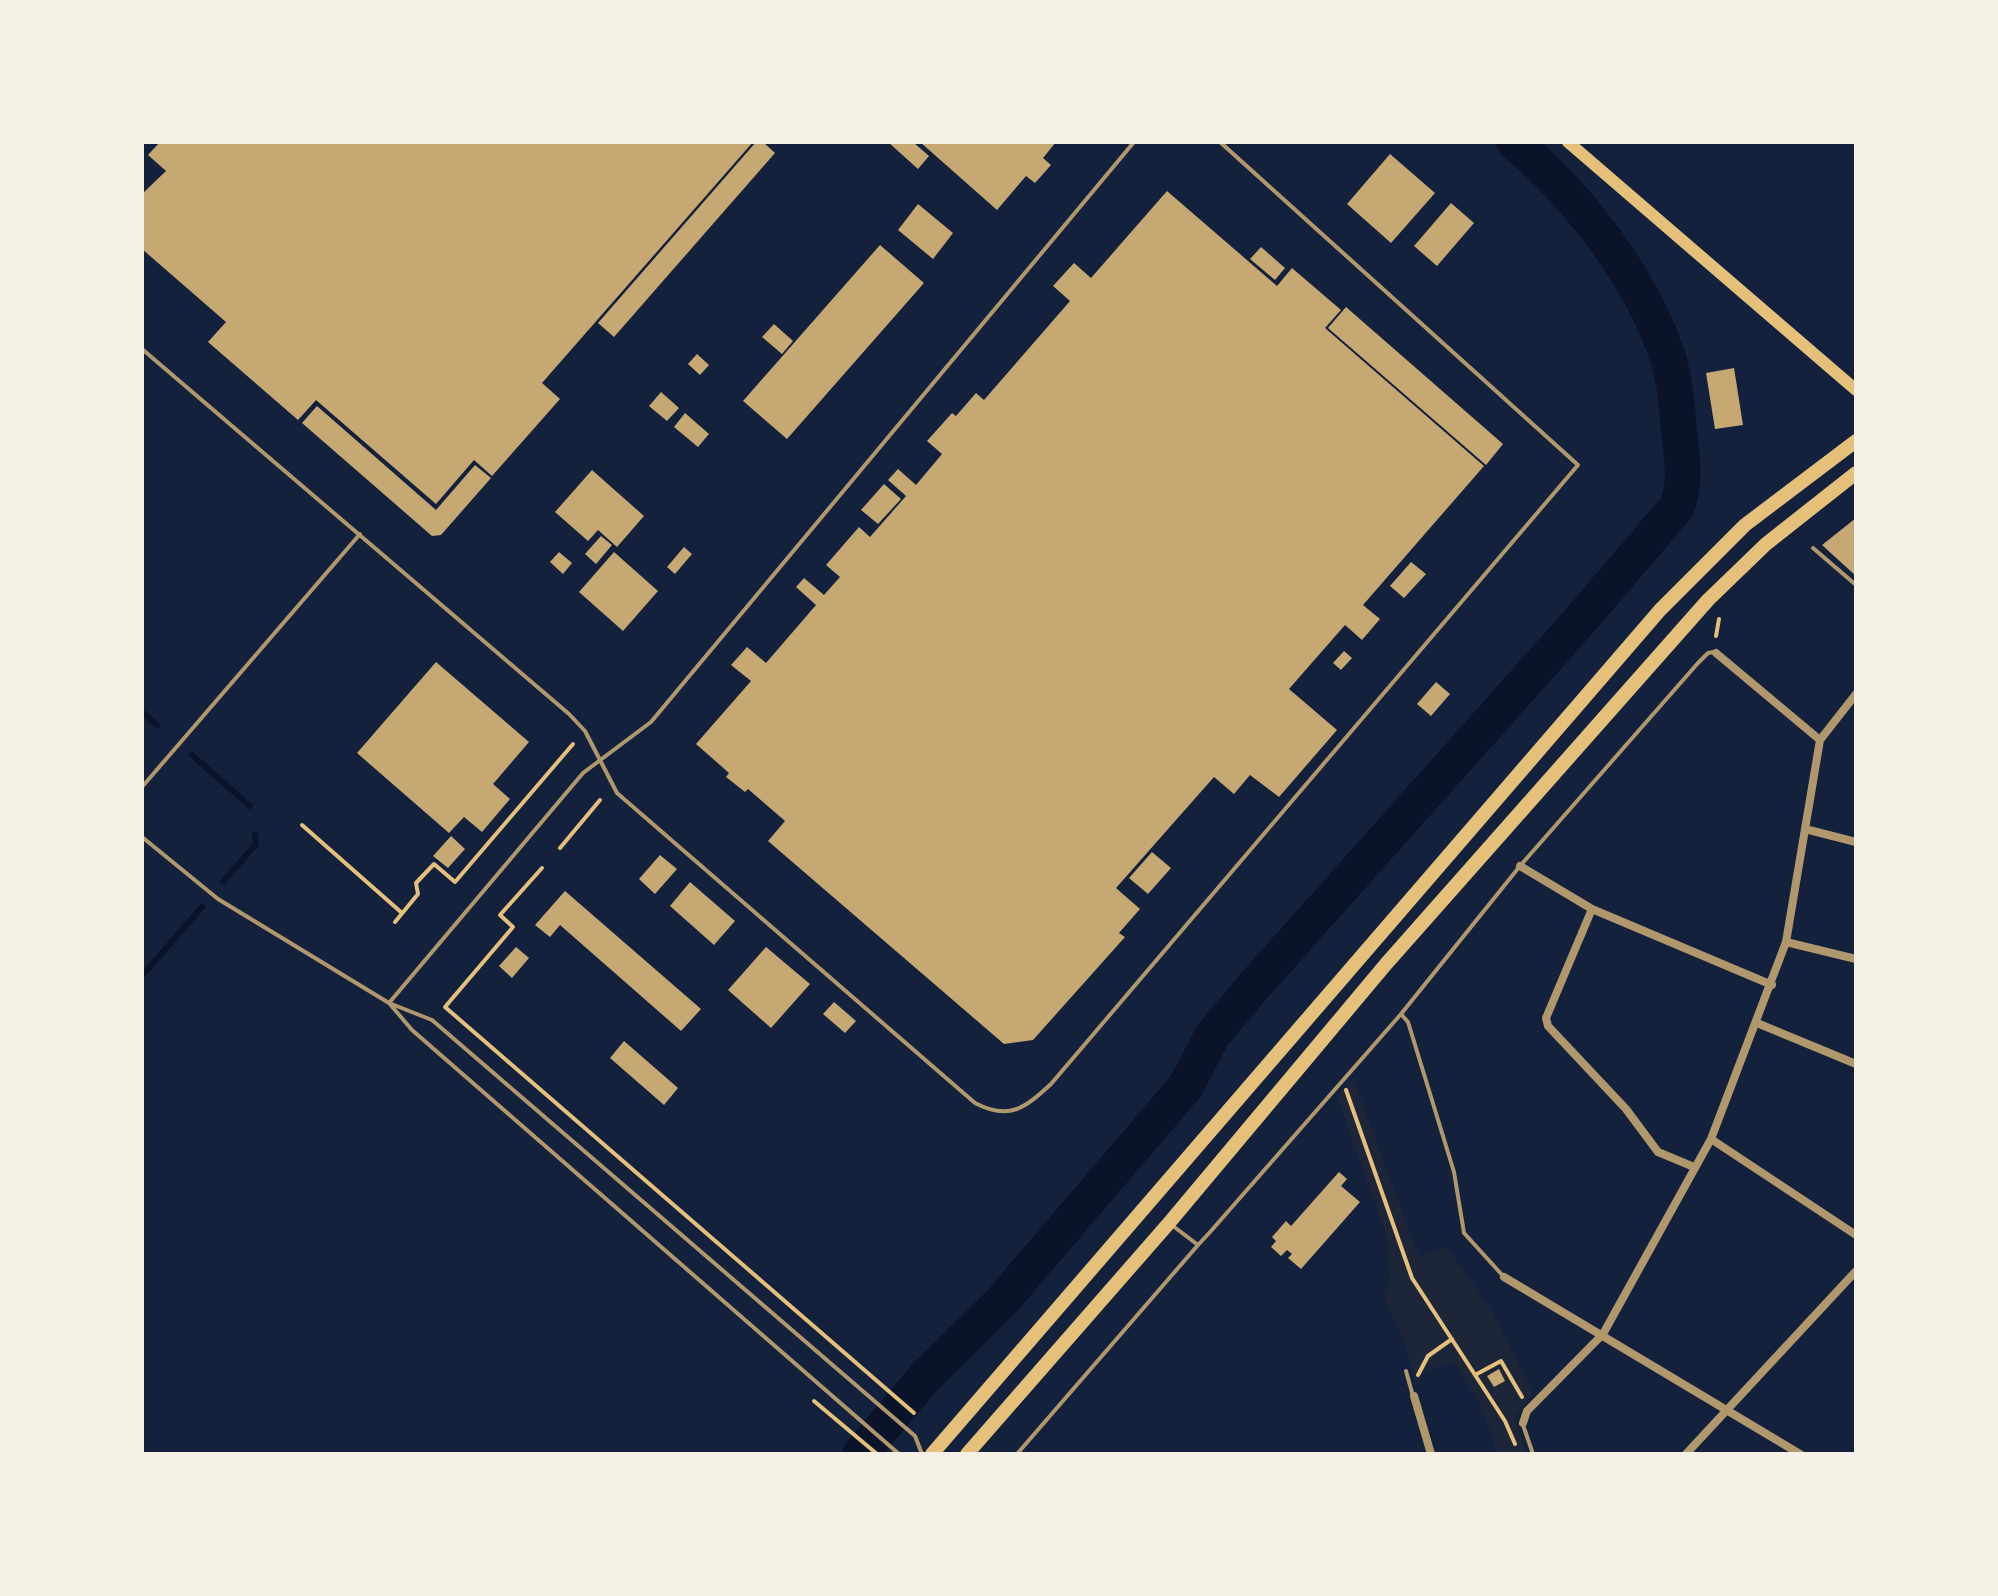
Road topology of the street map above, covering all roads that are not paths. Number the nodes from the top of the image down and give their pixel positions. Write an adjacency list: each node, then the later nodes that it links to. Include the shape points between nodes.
1 (1134, 142): 14 (lane, via 651,722)
2 (1220, 142): 14 (lane, via 1578,465 1051,1084 1032,1101 1004,1113 975,1103 617,793)
3 (1568, 142): 5 (main road)
4 (142, 349): 8 (lane)
5 (1856, 390)
6 (1856, 441): 42 (highway, via 1745,525 1660,610)
7 (1856, 473): 30 (highway, via 1766,544 1708,600 1386,964)
8 (360, 534): 14 (lane, via 569,714); 15 (lane)
9 (1813, 548): 10 (lane)
10 (1856, 585)
11 (1716, 653): 13 (street); 19 (lane, via 1698,663)
12 (1856, 694): 13 (street)
13 (1820, 740): 16 (street)
14 (602, 760): 24 (lane, via 583,773)
15 (142, 787)
16 (1805, 829): 18 (street); 21 (street)
17 (142, 837): 24 (lane, via 218,899)
18 (1856, 842)
19 (1520, 866): 20 (street); 25 (lane)
20 (1592, 909): 23 (street); 29 (street, via 1548,1026 1626,1109 1658,1152)
21 (1786, 942): 22 (street); 23 (street)
22 (1856, 959)
23 (1772, 985): 26 (street)
24 (389, 1003): 40 (lane, via 412,1030); 41 (lane, via 432,1020 915,1436)
25 (1401, 1014): 32 (lane); 34 (lane, via 1435,1104 1464,1233)
26 (1757, 1023): 27 (street); 28 (street)
27 (1856, 1064)
28 (1711, 1139): 29 (street); 31 (street)
29 (1694, 1167): 35 (street)
30 (1169, 1223): 32 (lane); 43 (highway)
31 (1856, 1235)
32 (1198, 1245): 44 (lane)
33 (1856, 1271): 38 (street)
34 (1504, 1277): 35 (street)
35 (1603, 1334): 38 (street); 39 (street, via 1529,1409)
36 (1406, 1371): 37 (lane)
37 (1412, 1392): 45 (street)
38 (1729, 1408): 47 (street); 48 (street)
39 (1523, 1423): 46 (lane)
40 (899, 1454)
41 (922, 1454)
42 (932, 1454)
43 (967, 1454)
44 (1017, 1454)
45 (1431, 1454)
46 (1533, 1454)
47 (1686, 1454)
48 (1800, 1454)

